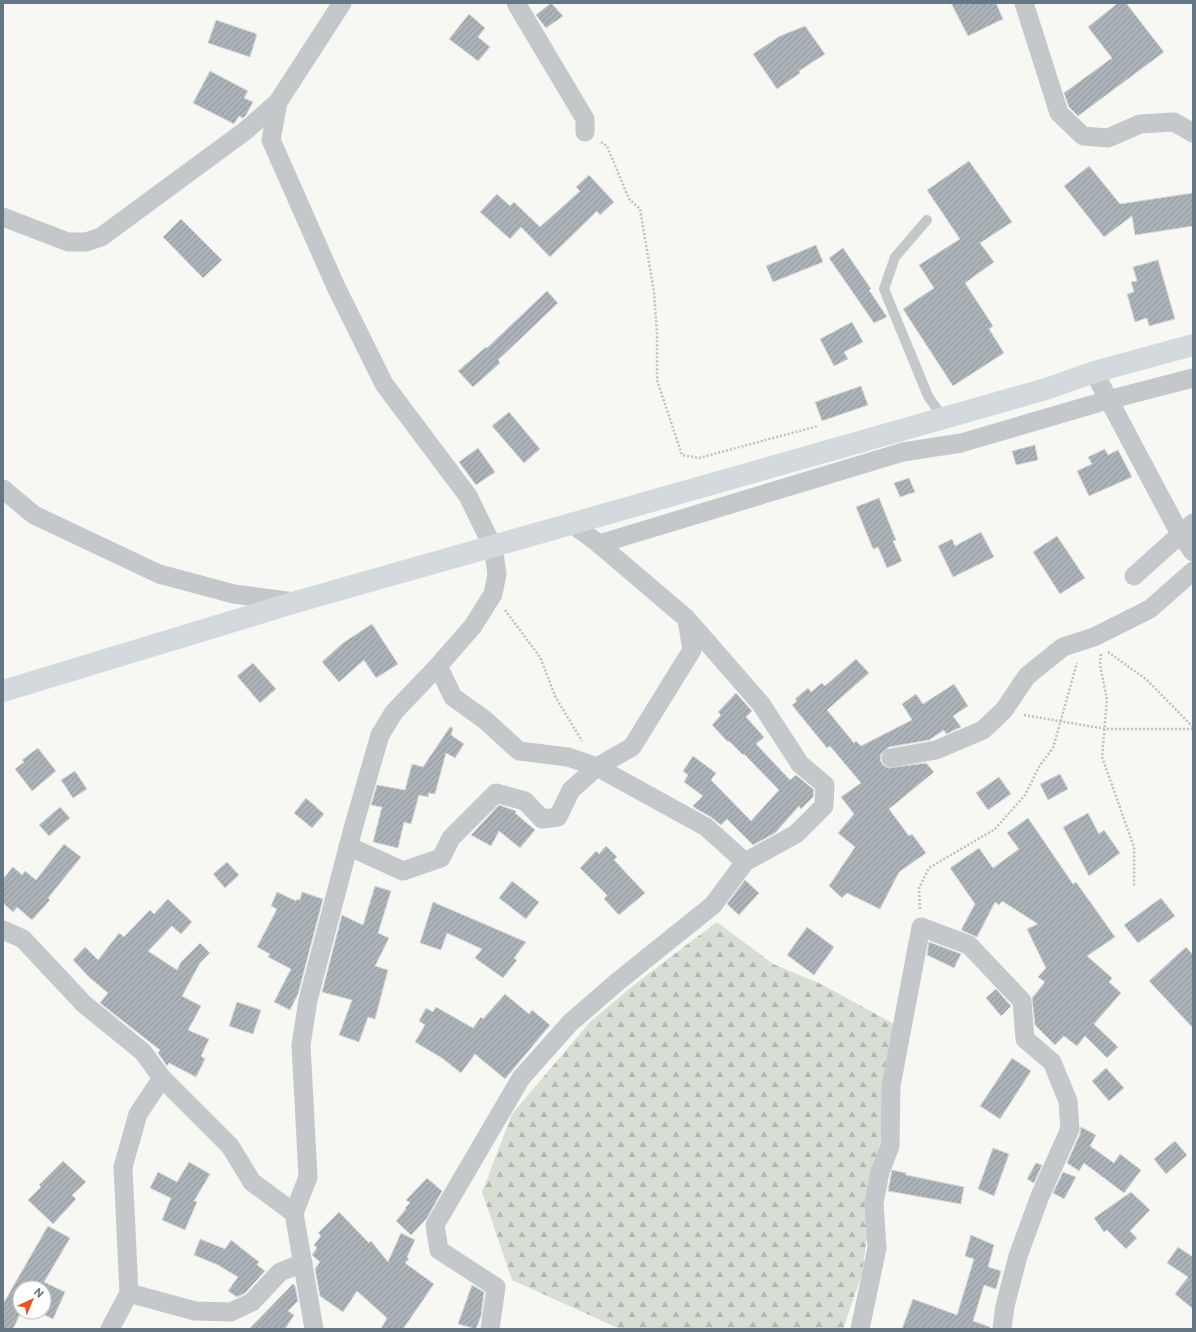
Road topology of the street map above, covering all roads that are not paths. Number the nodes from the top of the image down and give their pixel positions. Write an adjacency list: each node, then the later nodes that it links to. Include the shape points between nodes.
1 (342, 3): 4 (street)
2 (516, 3): 5 (street, via 585,119)
3 (1024, 3): 6 (street, via 1059,113 1083,136 1108,138 1140,124 1174,122)
4 (278, 102): 7 (street, via 245,131 101,237 86,242 68,242); 18 (street, via 271,140 336,287 384,384 468,496)
5 (585, 132)
6 (1193, 133)
7 (3, 217)
8 (927, 220): 13 (lane, via 895,257 884,290 928,396)
9 (1193, 344): 10 (main road)
10 (1094, 372): 12 (street); 13 (main road, via 1046,389)
11 (1193, 378): 12 (street)
12 (1108, 400): 16 (street); 17 (street, via 961,443 904,452)
13 (943, 418): 15 (main road)
14 (3, 489): 22 (street, via 34,515 159,574 234,594)
15 (571, 523): 17 (street); 18 (main road)
16 (1187, 529): 19 (street); 21 (street)
17 (599, 544): 23 (street)
18 (493, 547): 22 (main road); 24 (street, via 497,574 492,594 473,626)
19 (1193, 552)
20 (1193, 571): 26 (street, via 1150,609 1094,637 1063,647 1027,676 1004,710 983,730 936,750)
21 (1134, 576)
22 (296, 602): 25 (main road)
23 (686, 618): 27 (street, via 692,650 632,747); 29 (street, via 761,704 800,764 825,784 824,806 796,834)
24 (438, 666): 27 (street, via 453,697 485,720 519,751 568,757); 28 (street, via 394,712 380,735)
25 (3, 691)
26 (891, 758)
27 (597, 767): 28 (street, via 571,790 558,817 542,819 525,801 496,793 451,838 441,858 403,871); 29 (street, via 706,827)
28 (348, 846): 32 (street, via 308,1000 301,1045 308,1177)
29 (745, 862): 37 (street, via 713,905 616,982 570,1024 521,1078 435,1225 439,1250 496,1287)
30 (3, 930): 31 (street, via 23,939 84,1004 143,1052)
31 (162, 1078): 32 (street, via 230,1146 252,1182); 34 (street, via 138,1114 123,1167)
32 (294, 1213): 33 (street)
33 (303, 1263): 34 (street, via 280,1272 252,1302 231,1312 195,1311); 36 (street)
34 (129, 1293): 35 (street)
35 (110, 1329)
36 (314, 1329)
37 (490, 1329)
38 (860, 1329): 39 (street, via 877,1248 874,1203 880,1172 890,1146 892,1086 921,928 968,945 1022,1001 1025,1039 1052,1062 1068,1101 1070,1129 1040,1196 1018,1256)
39 (1002, 1329)

